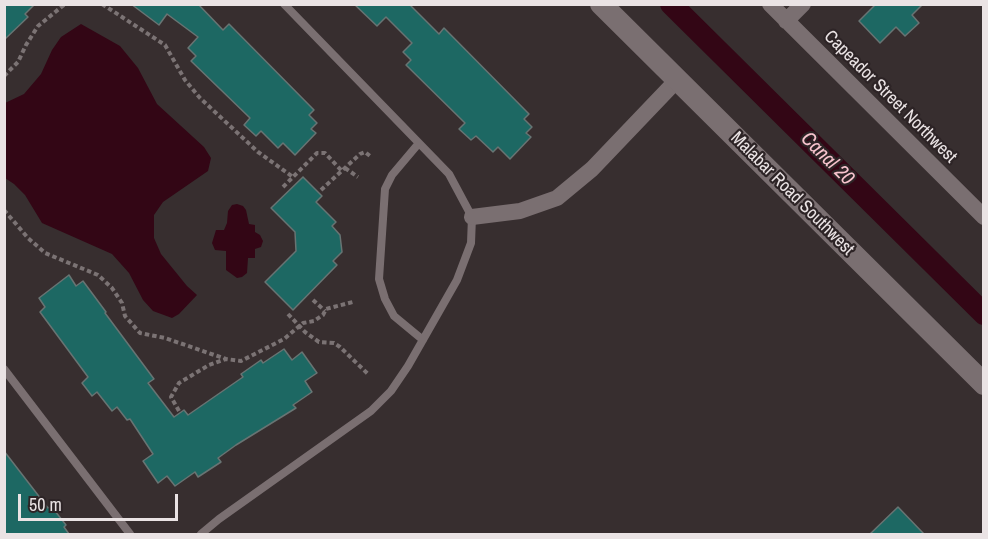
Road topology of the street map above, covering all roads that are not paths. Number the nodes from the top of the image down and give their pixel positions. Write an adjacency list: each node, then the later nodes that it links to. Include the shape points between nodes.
1 (284, 4): 7 (lane)
2 (601, 4): 6 (main road, Malabar Road Southwest)
3 (770, 4): 5 (street, Capeador Street Northwest)
4 (803, 4): 5 (street)
5 (786, 21): 9 (street, Capeador Street Northwest)
6 (677, 80): 8 (street, via 592,169 557,198 520,211); 12 (main road, Malabar Road Southwest)
7 (419, 143): 8 (lane, via 449,174); 10 (lane, via 385,189 379,279 394,316)
8 (472, 217): 10 (lane, via 471,243 457,280)
9 (984, 217)
10 (423, 340): 14 (lane, via 391,391 371,411)
11 (4, 369): 13 (lane)
12 (984, 384)
13 (130, 534)
14 (201, 534)

